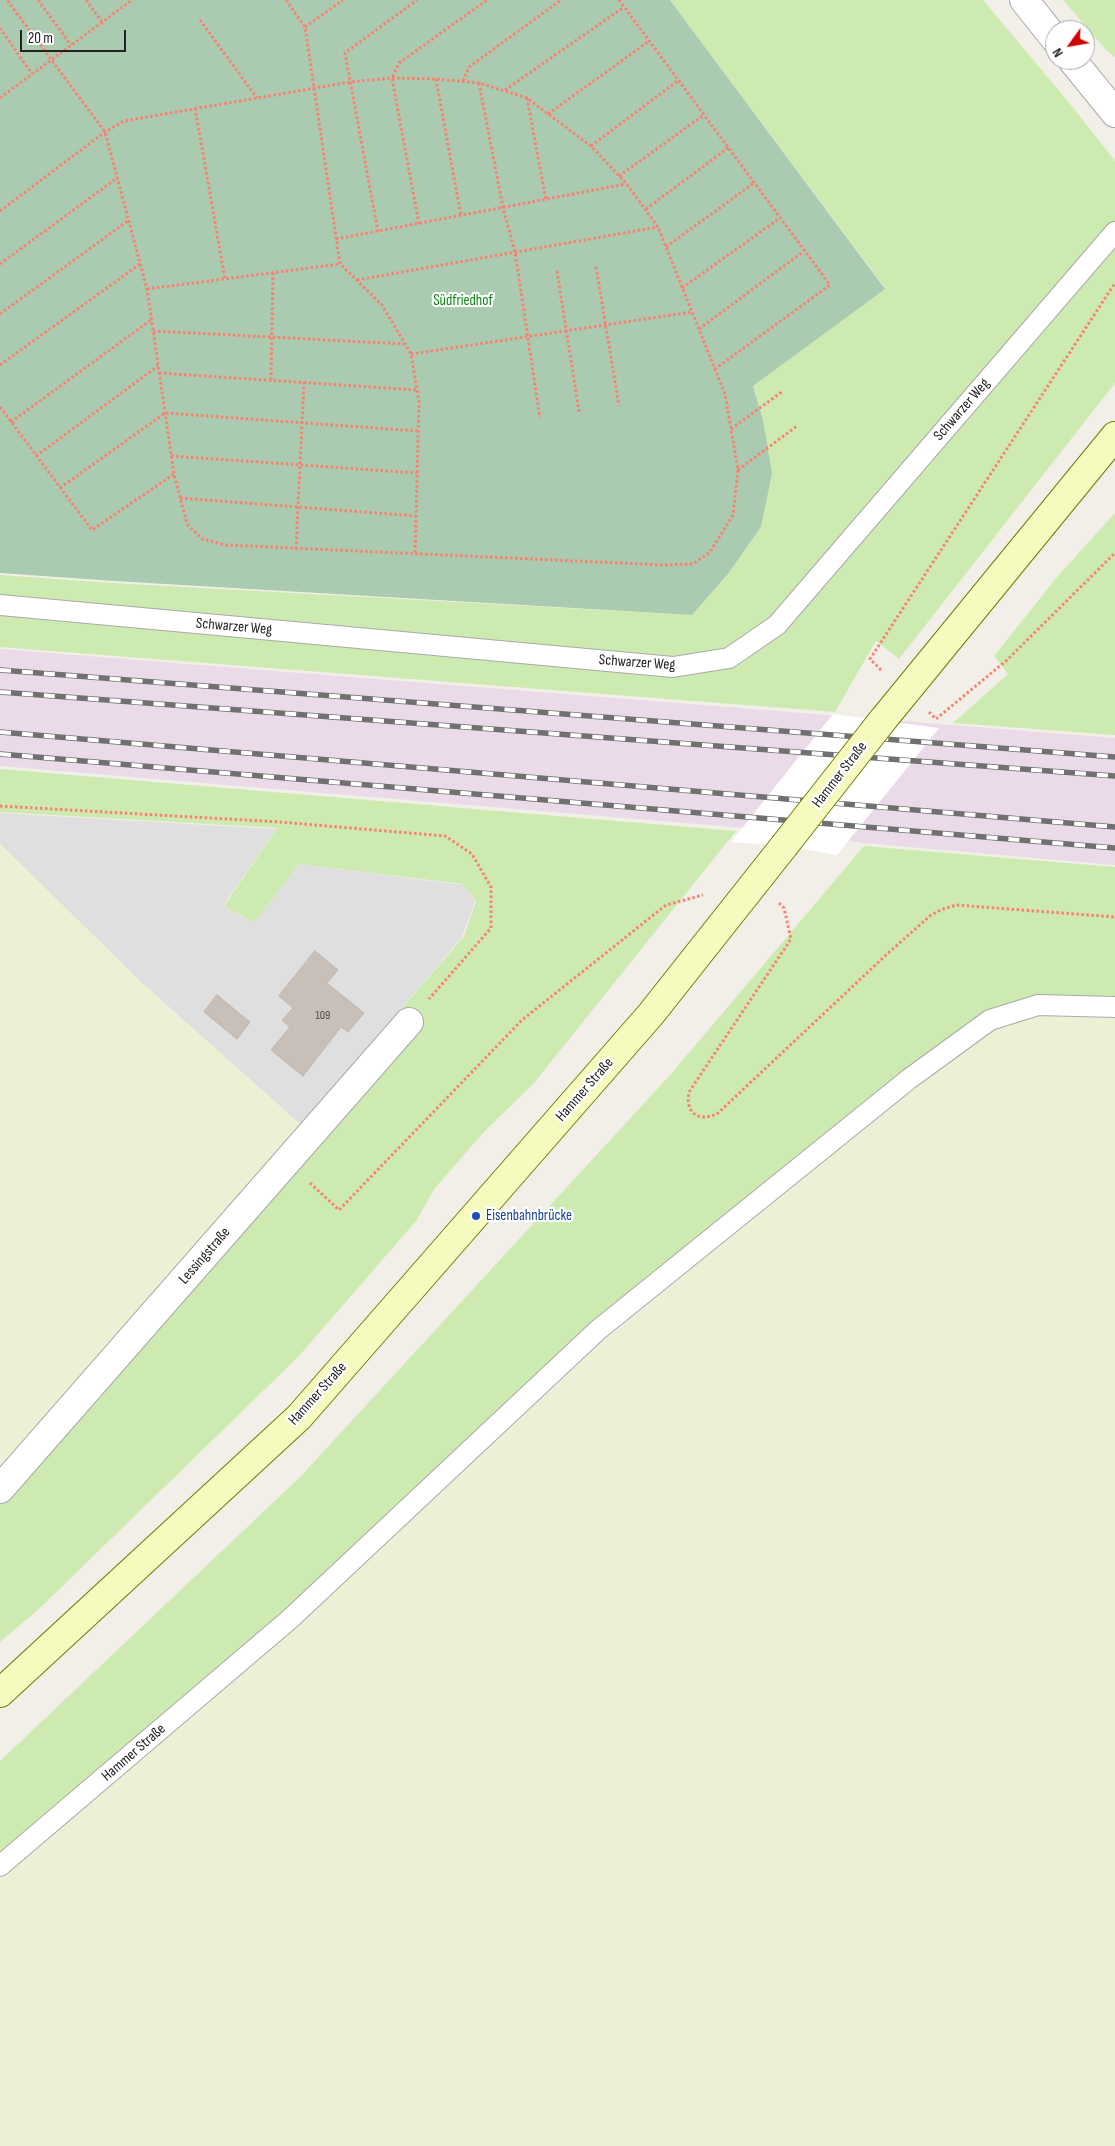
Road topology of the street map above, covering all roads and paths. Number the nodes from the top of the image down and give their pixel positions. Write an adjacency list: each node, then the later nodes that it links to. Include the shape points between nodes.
1 (7, 0): 20 (path)
2 (38, 0): 19 (path)
3 (86, 0): 14 (path)
4 (132, 0): 14 (path)
5 (286, 0): 16 (path)
6 (342, 0): 16 (path)
7 (417, 0): 26 (path, via 345,53)
8 (487, 0): 23 (path, via 399,63)
9 (561, 0): 27 (path, via 469,67)
10 (619, 0): 12 (path)
11 (1024, 0): 15 (street)
12 (624, 7): 18 (path); 30 (path)
13 (200, 20): 32 (path)
14 (102, 22): 19 (path)
15 (1045, 26)
16 (305, 27): 29 (path)
17 (0, 28): 22 (path)
18 (649, 41): 25 (path); 36 (path)
19 (71, 45): 20 (path)
20 (52, 60): 22 (path); 38 (path)
21 (1080, 70): 35 (street)
22 (32, 74): 31 (path)
23 (392, 78): 24 (path); 26 (path); 52 (path)
24 (436, 79): 27 (path); 49 (path)
25 (679, 80): 37 (path); 39 (path)
26 (350, 82): 29 (path); 54 (path)
27 (464, 82): 28 (path)
28 (479, 83): 30 (path); 46 (path)
29 (315, 88): 32 (path); 56 (path)
30 (505, 91): 33 (path)
31 (0, 98)
32 (257, 98): 34 (path)
33 (527, 98): 36 (path); 45 (path)
34 (195, 108): 38 (path, via 124,121); 66 (path)
35 (1115, 113)
36 (548, 114): 39 (path)
37 (704, 115): 40 (path); 41 (path)
38 (105, 132): 42 (path); 48 (path)
39 (591, 146): 41 (path)
40 (728, 148): 44 (path); 47 (path)
41 (619, 176): 43 (path)
42 (117, 178): 51 (path); 60 (path)
43 (626, 183): 45 (path); 47 (path)
44 (754, 183): 50 (path); 57 (path)
45 (546, 200): 46 (path)
46 (503, 208): 49 (path); 59 (path)
47 (646, 209): 53 (path)
48 (0, 210)
49 (461, 216): 52 (path)
50 (780, 218): 58 (path); 68 (path)
51 (129, 220): 61 (path); 71 (path)
52 (419, 224): 54 (path)
53 (658, 227): 57 (path); 59 (path)
54 (378, 232): 56 (path)
55 (1115, 232): 112 (lane, Schwarzer Weg, via 777,625 729,658 673,667)
56 (336, 239): 62 (path)
57 (666, 246): 68 (path)
58 (804, 251): 74 (path); 83 (path, via 830,285)
59 (515, 252): 67 (path); 78 (path)
60 (0, 264)
61 (140, 264): 69 (path); 81 (path)
62 (340, 264): 64 (path); 67 (path)
63 (596, 267): 73 (path)
64 (273, 272): 66 (path); 77 (path)
65 (557, 272): 76 (path)
66 (225, 279): 69 (path)
67 (356, 280): 79 (path, via 382,305)
68 (682, 288): 70 (path)
69 (147, 289): 72 (path)
70 (692, 312): 73 (path); 74 (path)
71 (0, 314)
72 (151, 320): 75 (path); 94 (path)
73 (606, 325): 76 (path); 89 (path)
74 (699, 329): 83 (path)
75 (153, 331): 77 (path); 82 (path)
76 (567, 331): 78 (path); 91 (path)
77 (272, 337): 79 (path); 85 (path)
78 (528, 337): 80 (path); 93 (path)
79 (406, 344): 80 (path)
80 (411, 354): 87 (path)
81 (0, 365)
82 (158, 366): 84 (path); 100 (path)
83 (715, 369): 97 (path, via 725,394)
84 (159, 373): 85 (path); 92 (path)
85 (271, 380): 86 (path)
86 (304, 382): 87 (path); 95 (path)
87 (416, 390): 98 (path)
88 (783, 391): 97 (path)
89 (619, 406)
90 (0, 407): 94 (path)
91 (579, 412)
92 (165, 413): 95 (path); 101 (path); 106 (path)
93 (540, 418)
94 (11, 422): 100 (path)
95 (302, 423): 98 (path); 102 (path)
96 (798, 426): 103 (path)
97 (730, 428): 103 (path)
98 (418, 431): 104 (path)
99 (1115, 436): 114 (main road, Hammer Straße, bridge, via 882,722)
100 (36, 456): 106 (path)
101 (171, 456): 102 (path); 105 (path)
102 (301, 465): 104 (path); 108 (path)
103 (738, 470): 111 (path, via 733,514 710,552 692,564 663,566)
104 (417, 473): 109 (path)
105 (174, 474): 106 (path, via 92,530); 107 (path)
106 (60, 488)
107 (180, 498): 108 (path); 110 (path, via 187,524 202,540 226,545)
108 (298, 507): 109 (path); 110 (path)
109 (416, 516): 111 (path)
110 (296, 549): 111 (path)
111 (415, 555)
112 (0, 605)
113 (0, 806): 117 (path, via 280,822 445,836 472,854 491,887 491,928)
114 (757, 882): 115 (path, via 784,908 790,939 689,1092 687,1102 690,1110 699,1117 717,1114 886,955 943,908 956,905); 118 (path, via 666,905 522,1020 339,1210); 120 (main road, Hammer Straße, via 651,1014 299,1417)
115 (1115, 917)
116 (1115, 1007): 121 (lane, Hammer Straße, via 1038,1005 990,1020 909,1079 598,1330 290,1619)
117 (409, 1022): 118 (street, Lessingstraße)
118 (287, 1162): 119 (street, Lessingstraße)
119 (0, 1489)
120 (0, 1693)
121 (0, 1866)

